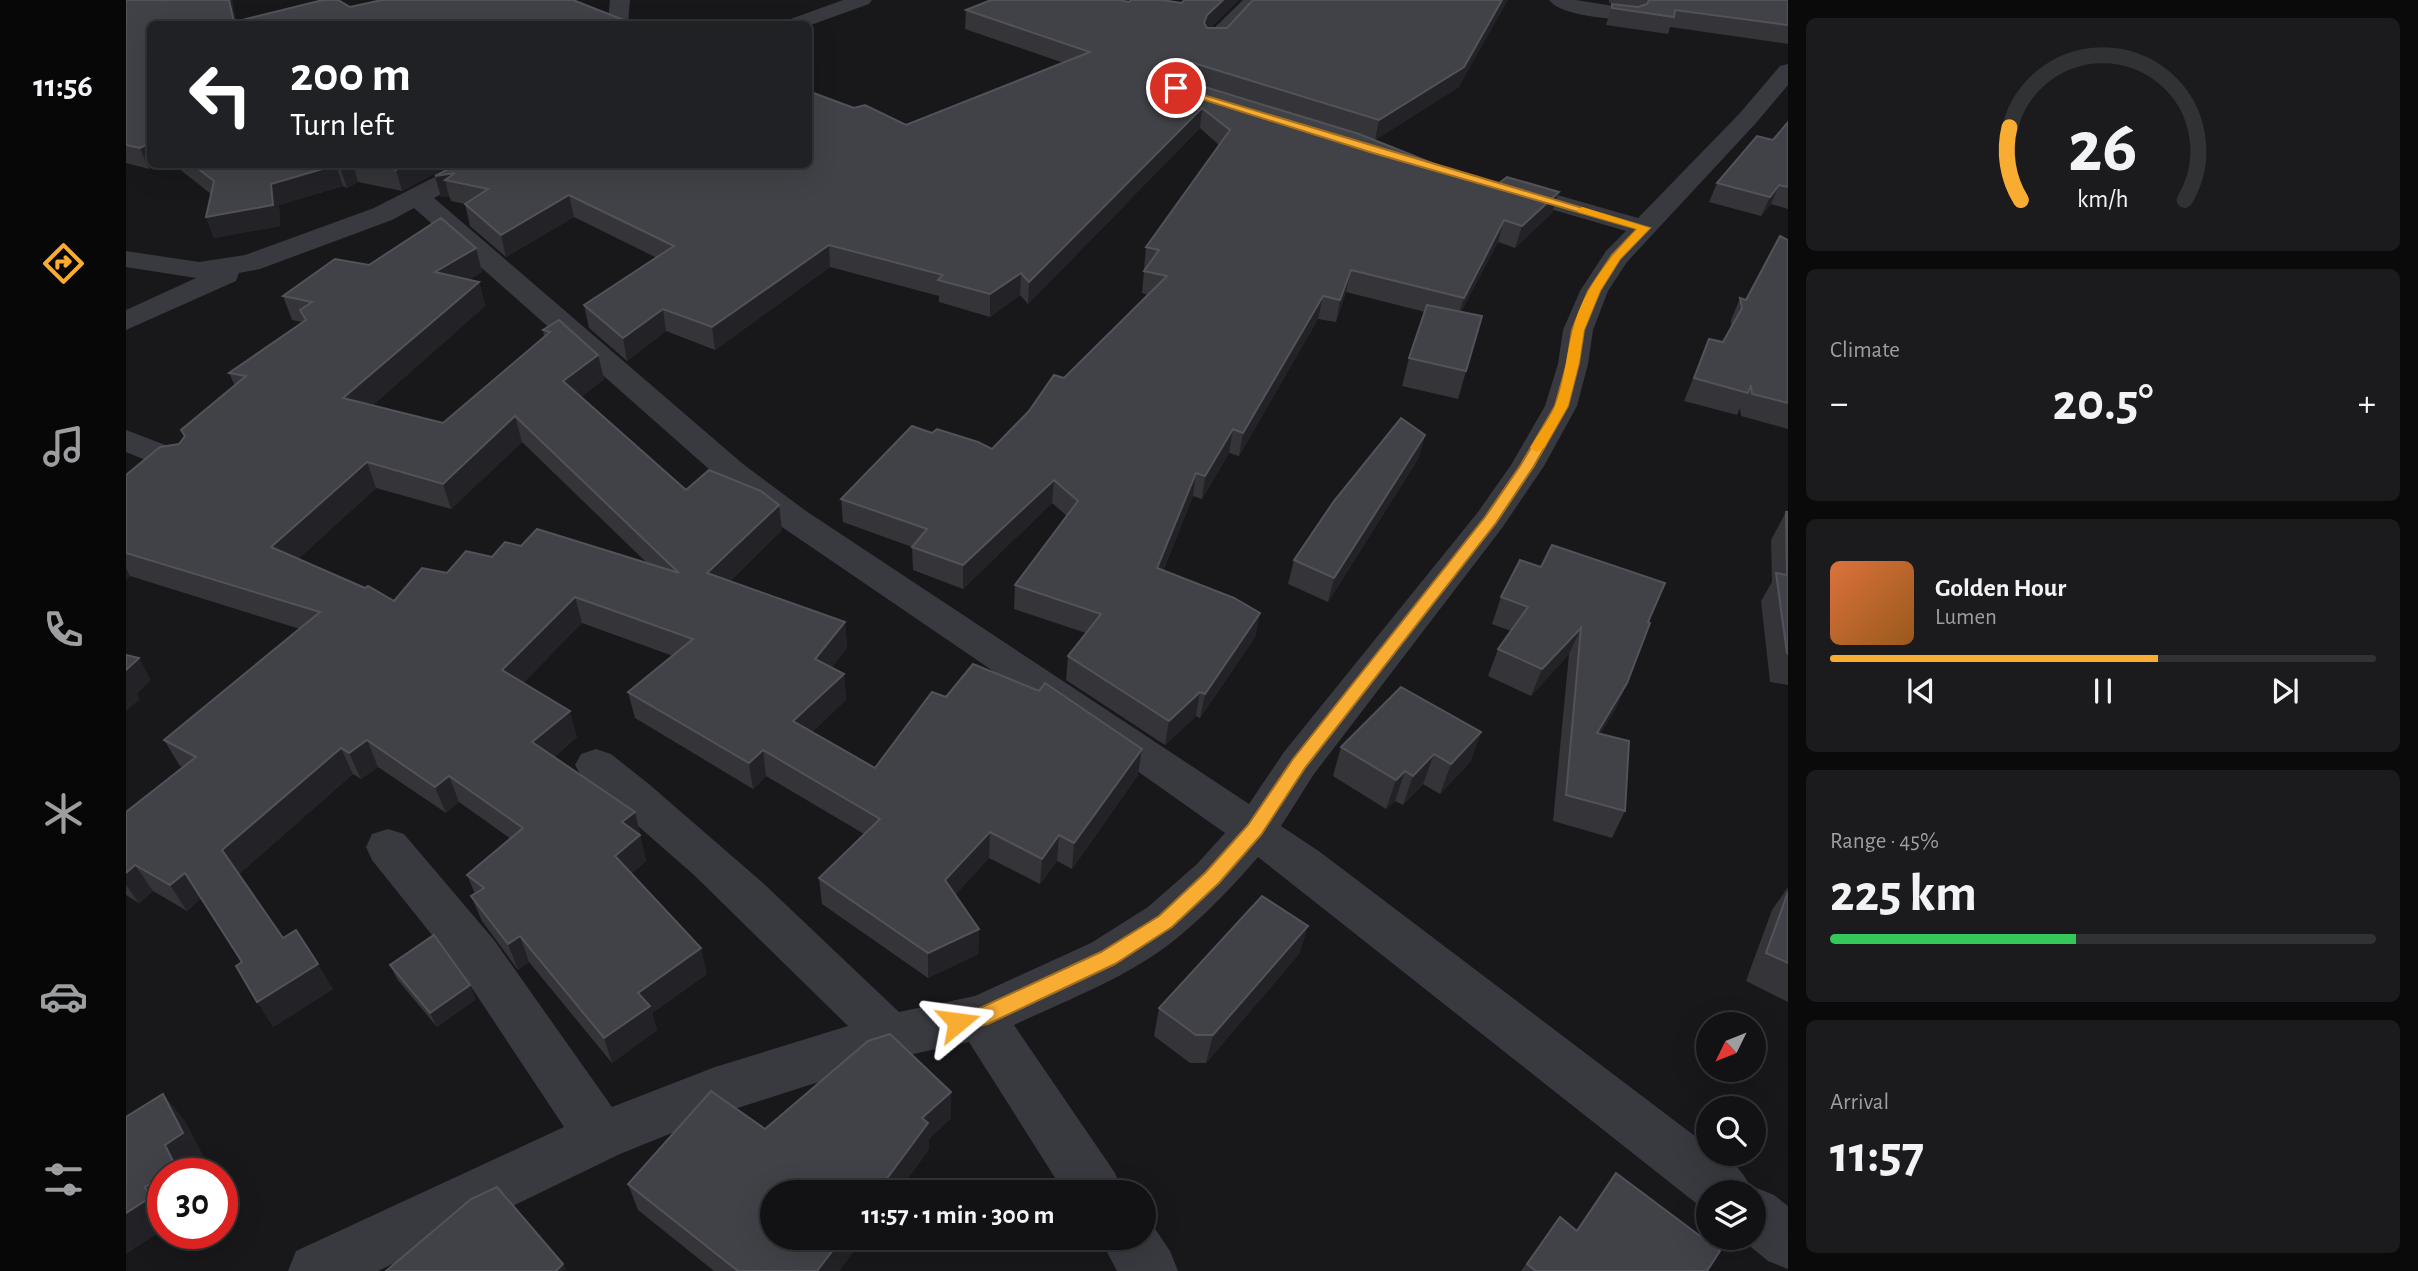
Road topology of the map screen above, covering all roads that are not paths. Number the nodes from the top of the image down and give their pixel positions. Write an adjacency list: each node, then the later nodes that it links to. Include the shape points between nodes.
1 (620, 0): 6 (street)
2 (862, 0): 7 (street)
3 (1254, 0): 8 (street)
4 (1559, 0): 5 (street)
5 (1632, 15)
6 (618, 21)
7 (803, 21)
8 (1215, 40)
9 (1788, 71): 13 (street)
10 (473, 168): 12 (street)
11 (1481, 181): 13 (street)
12 (418, 198): 15 (street); 20 (street, via 731,471 794,519)
13 (1645, 228): 20 (street, via 1616,257 1594,291 1578,330 1561,406 1527,466 1490,520 1299,763)
14 (126, 259): 15 (street, via 199,271)
15 (250, 263): 16 (street)
16 (126, 321)
17 (126, 440): 18 (street)
18 (177, 461)
19 (596, 765): 23 (street, via 735,883)
20 (1255, 830): 22 (street, via 1166,921 1108,958); 26 (street)
21 (388, 847): 24 (street, via 477,955)
22 (981, 1017): 23 (street); 25 (street)
23 (890, 1036): 24 (street, via 715,1091)
24 (601, 1136): 30 (street)
25 (1088, 1180)
26 (1710, 1180)
27 (1766, 1224): 28 (street)
28 (1788, 1241)
29 (1136, 1250): 31 (street)
30 (316, 1271)
31 (1150, 1271)

